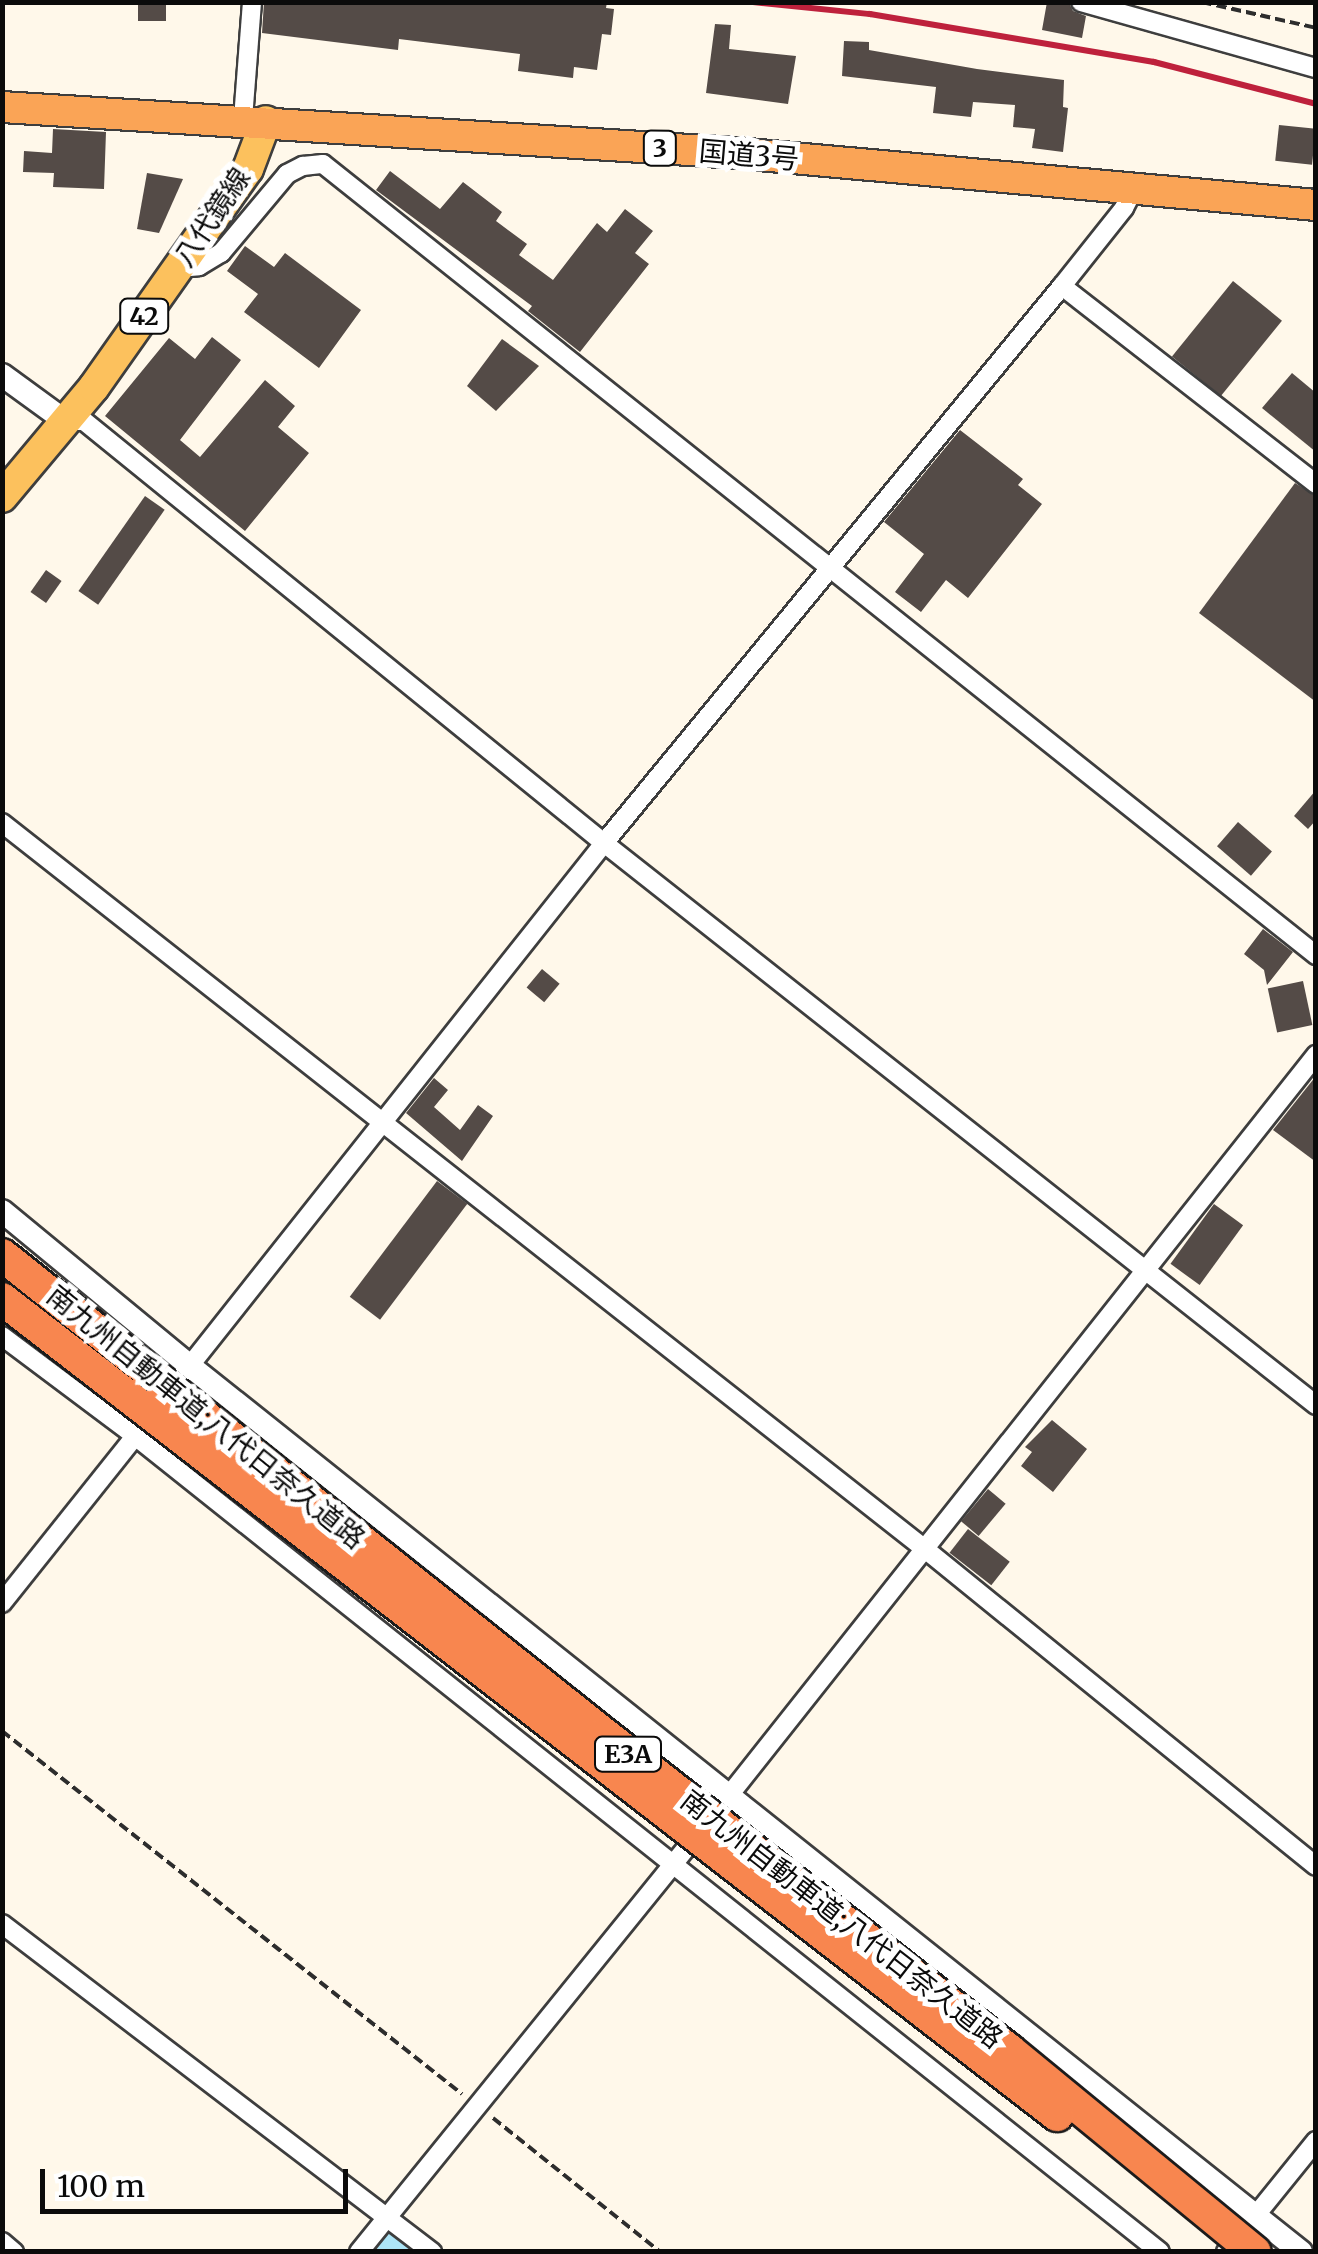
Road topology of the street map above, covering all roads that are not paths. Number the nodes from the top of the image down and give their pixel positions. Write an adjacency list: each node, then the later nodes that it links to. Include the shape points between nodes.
1 (252, 2): 5 (street)
2 (1081, 2): 3 (street)
3 (1316, 68)
4 (2, 107): 5 (highway, 国道3号 / 3)
5 (255, 120): 6 (highway, 国道3号 / 3); 8 (main road, 八代鏡線 / 42, via 248,169)
6 (1134, 188): 7 (highway, 国道3号 / 3); 9 (street)
7 (1316, 205)
8 (178, 268): 11 (main road, 八代鏡線 / 42); 14 (street, via 199,266 221,253 287,174 323,164)
9 (1062, 286): 12 (street); 14 (street)
10 (2, 375): 11 (street)
11 (65, 421): 13 (main road, 八代鏡線 / 42); 16 (street, via 84,421)
12 (1316, 484)
13 (2, 497)
14 (834, 568): 16 (street); 17 (street)
15 (2, 824): 19 (street)
16 (604, 843): 19 (street); 22 (street)
17 (1316, 955)
18 (1316, 1056): 22 (street)
19 (385, 1125): 25 (street); 28 (street)
20 (2, 1211): 25 (street)
21 (2, 1255): 44 (highway, 南九州自動車道;八代日奈久道路 / E3A, bridge)
22 (1144, 1267): 26 (street); 28 (street)
23 (2, 1299): 43 (highway, 南九州自動車道;八代日奈久道路 / E3A, bridge, via 1000,2073)
24 (2, 1336): 27 (street)
25 (190, 1366): 27 (street); 30 (street)
26 (1316, 1404)
27 (135, 1436): 29 (street); 31 (street)
28 (924, 1550): 30 (street); 32 (street)
29 (2, 1603)
30 (729, 1795): 31 (street); 35 (street)
31 (674, 1864): 36 (street); 41 (street)
32 (1316, 1866)
33 (2, 1924): 36 (street)
34 (1316, 2141): 35 (street)
35 (1256, 2215): 42 (street); 45 (street)
36 (387, 2217): 39 (street); 40 (street)
37 (2, 2242): 38 (street)
38 (14, 2252)
39 (359, 2252)
40 (432, 2252)
41 (1160, 2252)
42 (1226, 2252)
43 (1241, 2252)
44 (1255, 2252)
45 (1302, 2252)

